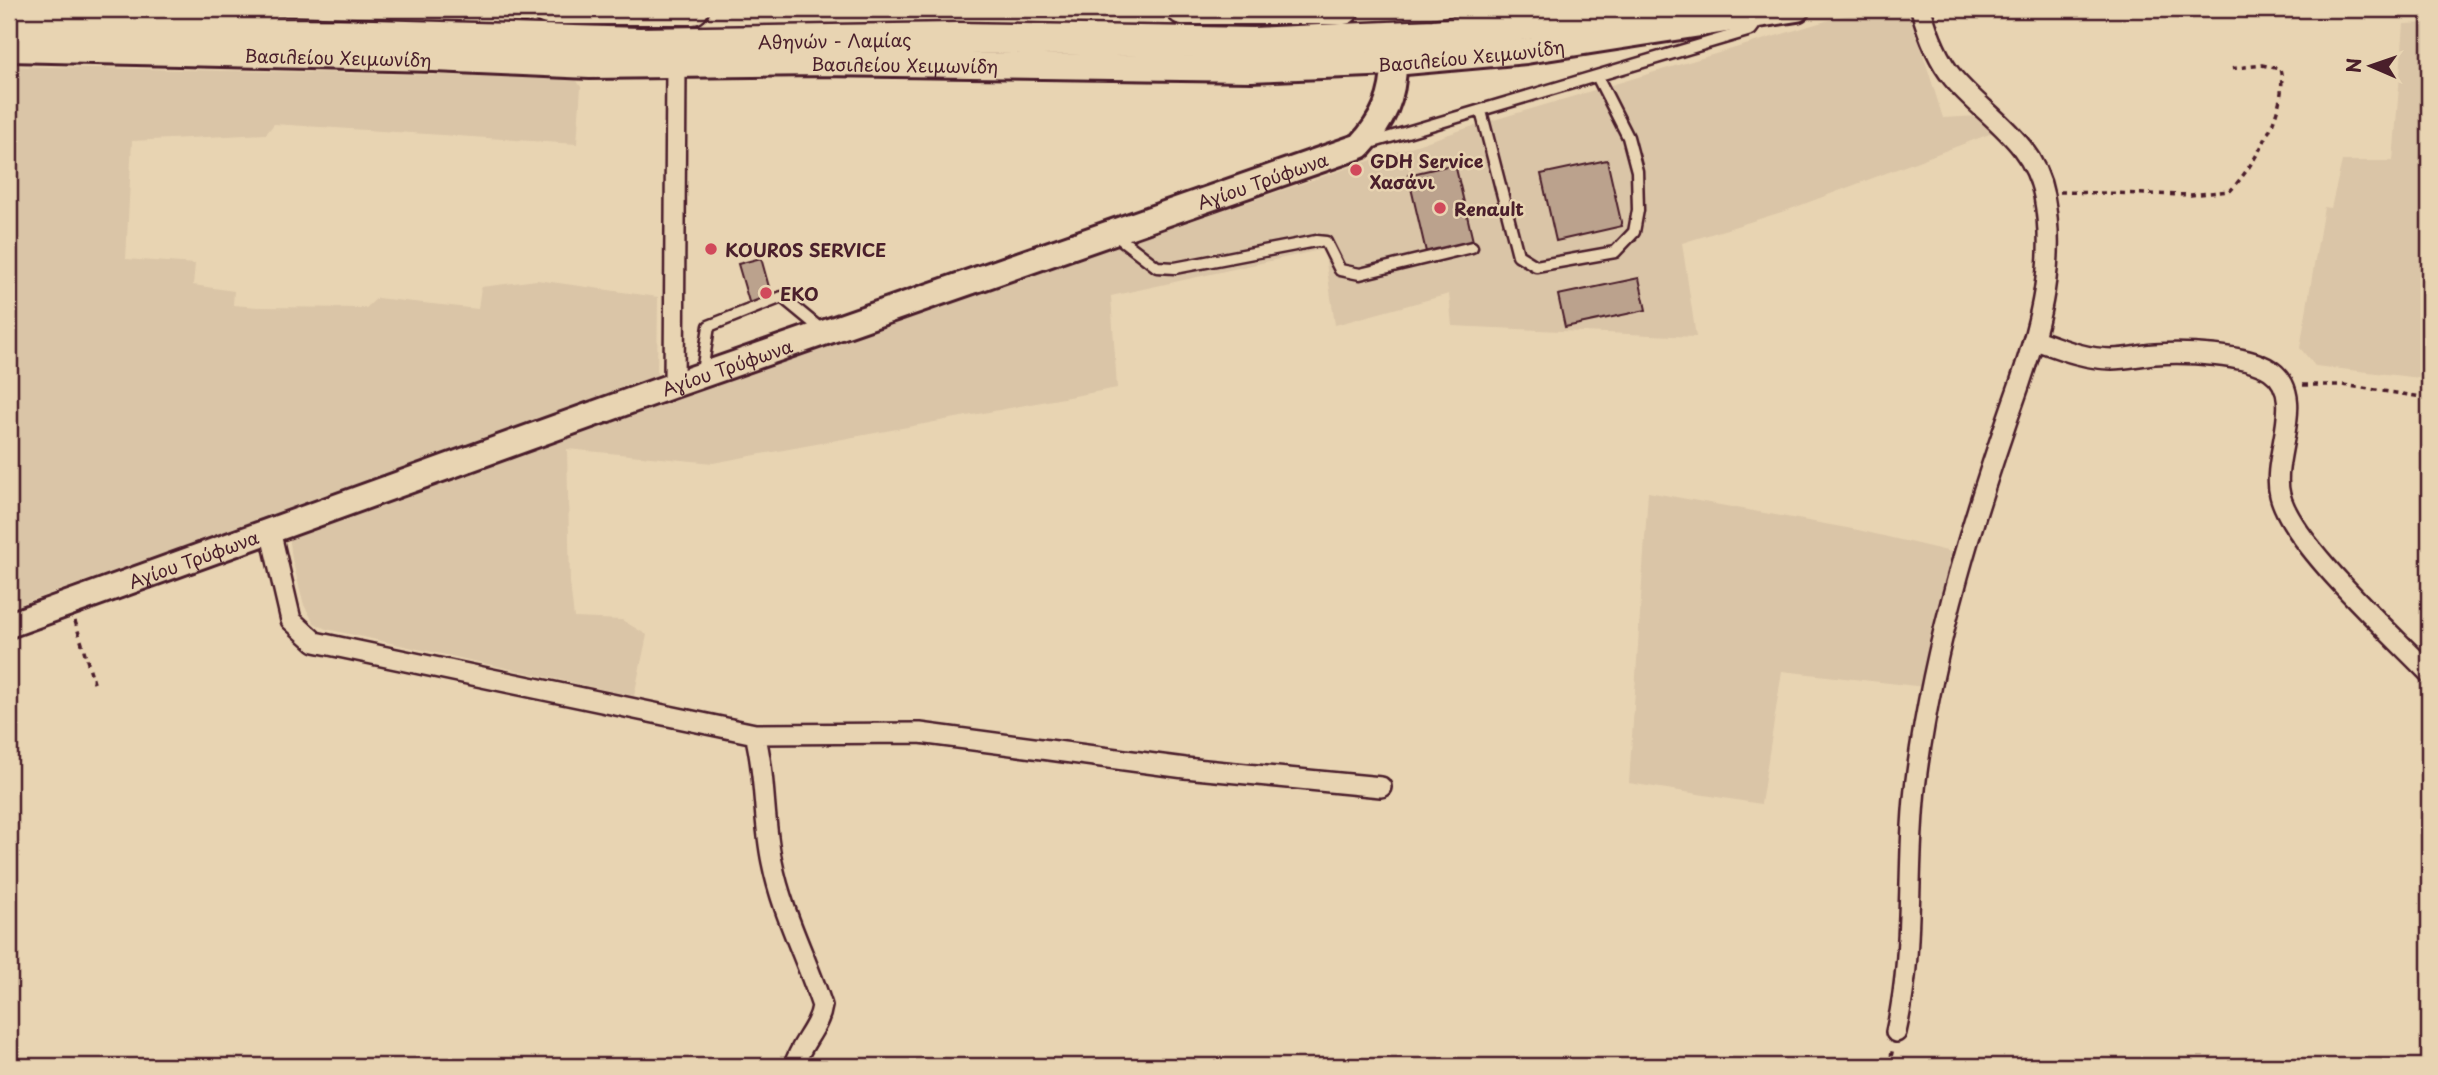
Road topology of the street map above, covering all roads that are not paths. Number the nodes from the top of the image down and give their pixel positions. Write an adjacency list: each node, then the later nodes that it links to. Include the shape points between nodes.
1 (547, 9): 2 (main road)
2 (693, 9)
3 (1182, 9): 4 (main road)
4 (1344, 9)
5 (1658, 9): 9 (main road, Αθηνών - Λαμίας, via 1434,35 1293,43 918,38 639,43)
6 (1797, 9): 8 (street, Βασιλείου Χειμωνίδη)
7 (1921, 9): 19 (street, via 1950,75 2010,130 2039,174 2049,261)
8 (1762, 15): 11 (street, Βασιλείου Χειμωνίδη, via 1556,47); 13 (lane, via 1751,30)
9 (9, 24)
10 (9, 49): 12 (street, Βασιλείου Χειμωνίδη)
11 (1394, 63): 12 (street, Βασιλείου Χειμωνίδη, via 1251,69 834,63); 15 (street, via 1394,82 1385,111)
12 (676, 66): 21 (street)
13 (1597, 76): 14 (lane); 14 (lane, via 1628,137 1637,171 1634,232 1615,252 1536,266 1518,255)
14 (1481, 111): 15 (lane)
15 (1360, 146): 16 (street, Αγίου Τρύφωνα)
16 (1113, 234): 17 (lane, via 1157,267 1175,268 1316,241 1326,242 1340,270 1360,274); 18 (street, Αγίου Τρύφωνα)
17 (1472, 247)
18 (826, 333): 20 (street, Αγίου Τρύφωνα); 20 (lane, via 782,297 709,326)
19 (2035, 340): 24 (street, via 2085,357 2194,353 2269,369 2285,385 2288,416 2275,478 2282,506 2314,552); 27 (street, via 1938,643 1917,773 1908,970)
20 (701, 376): 21 (street, Αγίου Τρύφωνα)
21 (674, 385): 22 (street, Αγίου Τρύφωνα)
22 (270, 530): 23 (street, Αγίου Τρύφωνα); 25 (street, via 291,620 315,642)
23 (9, 625)
24 (2429, 673)
25 (755, 734): 26 (street, via 920,733 1171,766); 28 (street, via 779,894 822,1006)
26 (1381, 787)
27 (1896, 1032)
28 (794, 1066)

